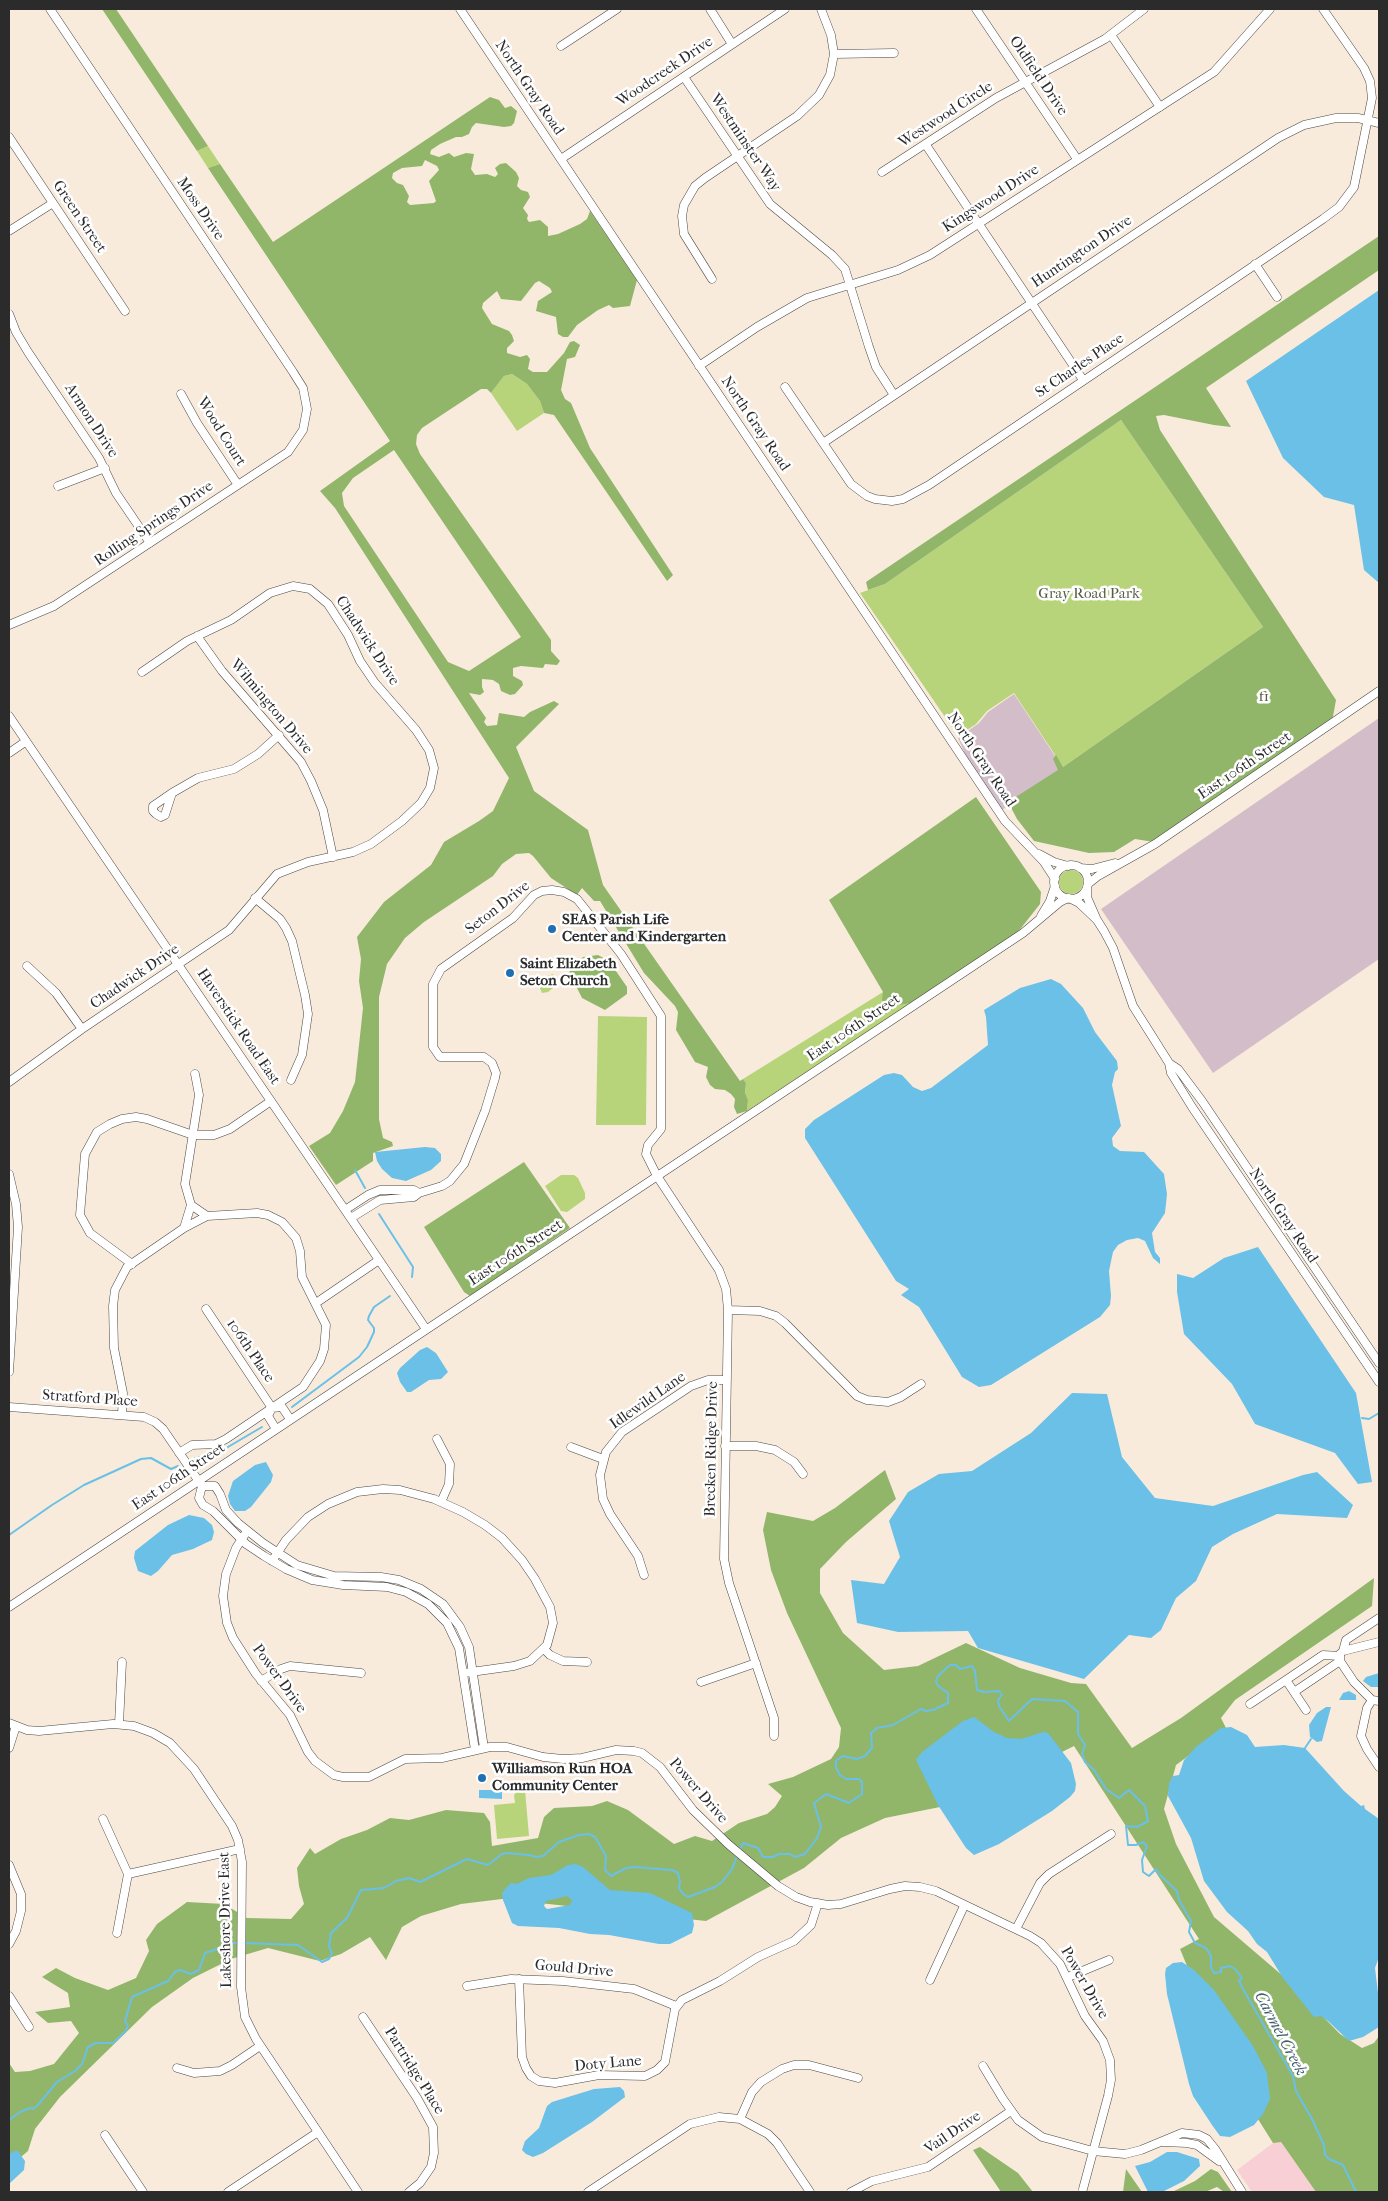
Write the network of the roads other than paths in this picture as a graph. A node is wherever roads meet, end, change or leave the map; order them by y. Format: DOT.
graph roads {
  1 [pos="50,9"];
  2 [pos="460,9"];
  3 [pos="616,9"];
  4 [pos="710,9"];
  5 [pos="786,9"];
  6 [pos="821,9"];
  7 [pos="976,9"];
  8 [pos="1144,9"];
  9 [pos="1270,9"];
  10 [pos="1324,9"];
  11 [pos="1111,35"];
  12 [pos="732,44"];
  13 [pos="561,46"];
  14 [pos="894,53"];
  15 [pos="834,54"];
  16 [pos="684,77"];
  17 [pos="1026,82"];
  18 [pos="1160,107"];
  19 [pos="1368,120"];
  20 [pos="1379,122"];
  21 [pos="9,137"];
  22 [pos="926,145"];
  23 [pos="737,156"];
  24 [pos="560,159"];
  25 [pos="1078,159"];
  26 [pos="882,172"];
  27 [pos="53,203"];
  28 [pos="978,223"];
  29 [pos="9,232"];
  30 [pos="1255,264"];
  31 [pos="712,279"];
  32 [pos="851,284"];
  33 [pos="1277,297"];
  34 [pos="1031,302"];
  35 [pos="125,312"];
  36 [pos="9,314"];
  37 [pos="699,366"];
  38 [pos="1083,380"];
  39 [pos="785,387"];
  40 [pos="181,394"];
  41 [pos="894,395"];
  42 [pos="303,430"];
  43 [pos="823,443"];
  44 [pos="106,468"];
  45 [pos="238,485"];
  46 [pos="58,486"];
  47 [pos="150,543"];
  48 [pos="9,625"];
  49 [pos="197,636"];
  50 [pos="142,672"];
  51 [pos="1379,691"];
  52 [pos="9,716"];
  53 [pos="279,735"];
  54 [pos="26,742"];
  55 [pos="9,753"];
  56 [pos="172,792"];
  57 [pos="1033,851"];
  58 [pos="333,856"];
  59 [pos="1124,861"];
  60 [pos="1068,866"];
  61 [pos="1080,868"];
  62 [pos="1055,883"];
  63 [pos="1088,886"];
  64 [pos="255,898"];
  65 [pos="1069,899"];
  66 [pos="1038,920"];
  67 [pos="1097,920"];
  68 [pos="178,964"];
  69 [pos="27,966"];
  70 [pos="82,1029"];
  71 [pos="1169,1062"];
  72 [pos="195,1074"];
  73 [pos="291,1080"];
  74 [pos="9,1082"];
  75 [pos="271,1101"];
  76 [pos="193,1135"];
  77 [pos="9,1174"];
  78 [pos="657,1176"];
  79 [pos="419,1193"];
  80 [pos="191,1205"];
  81 [pos="345,1210"];
  82 [pos="207,1216"];
  83 [pos="351,1218"];
  84 [pos="184,1228"];
  85 [pos="379,1260"];
  86 [pos="132,1264"];
  87 [pos="316,1303"];
  88 [pos="206,1309"];
  89 [pos="728,1310"];
  90 [pos="426,1329"];
  91 [pos="1379,1363"];
  92 [pos="9,1372"];
  93 [pos="727,1380"];
  94 [pos="1379,1382"];
  95 [pos="921,1384"];
  96 [pos="9,1408"];
  97 [pos="272,1408"];
  98 [pos="122,1415"];
  99 [pos="290,1420"];
  100 [pos="276,1429"];
  101 [pos="437,1440"];
  102 [pos="725,1446"];
  103 [pos="572,1447"];
  104 [pos="179,1453"];
  105 [pos="603,1459"];
  106 [pos="803,1474"];
  107 [pos="200,1484"];
  108 [pos="441,1502"];
  109 [pos="247,1531"];
  110 [pos="241,1540"];
  111 [pos="277,1553"];
  112 [pos="272,1561"];
  113 [pos="644,1575"];
  114 [pos="9,1607"];
  115 [pos="1379,1618"];
  116 [pos="1379,1642"];
  117 [pos="544,1649"];
  118 [pos="1341,1656"];
  119 [pos="122,1662"];
  120 [pos="587,1662"];
  121 [pos="756,1663"];
  122 [pos="473,1672"];
  123 [pos="361,1673"];
  124 [pos="464,1673"];
  125 [pos="1286,1680"];
  126 [pos="261,1682"];
  127 [pos="701,1682"];
  128 [pos="1294,1692"];
  129 [pos="1375,1700"];
  130 [pos="1250,1704"];
  131 [pos="1306,1710"];
  132 [pos="119,1724"];
  133 [pos="13,1725"];
  134 [pos="774,1736"];
  135 [pos="9,1748"];
  136 [pos="484,1748"];
  137 [pos="475,1750"];
  138 [pos="1379,1767"];
  139 [pos="103,1820"];
  140 [pos="1111,1834"];
  141 [pos="240,1849"];
  142 [pos="9,1865"];
  143 [pos="128,1874"];
  144 [pos="818,1903"];
  145 [pos="964,1906"];
  146 [pos="1016,1929"];
  147 [pos="117,1933"];
  148 [pos="9,1944"];
  149 [pos="1109,1960"];
  150 [pos="1068,1977"];
  151 [pos="519,1979"];
  152 [pos="930,1980"];
  153 [pos="467,1986"];
  154 [pos="9,1996"];
  155 [pos="676,2006"];
  156 [pos="363,2017"];
  157 [pos="29,2027"];
  158 [pos="260,2046"];
  159 [pos="983,2066"];
  160 [pos="177,2068"];
  161 [pos="858,2078"];
  162 [pos="1011,2111"];
  163 [pos="740,2119"];
  164 [pos="318,2132"];
  165 [pos="105,2136"];
  166 [pos="1093,2151"];
  167 [pos="1083,2188"];
  168 [pos="143,2192"];
  169 [pos="228,2192"];
  170 [pos="358,2192"];
  171 [pos="408,2192"];
  172 [pos="588,2192"];
  173 [pos="810,2192"];
  174 [pos="851,2192"];
  175 [pos="1242,2192"];
  1 -- 42 [label="street, Moss Drive"];
  2 -- 24 [label="street, North Gray Road"];
  3 -- 13 [label="street"];
  4 -- 12 [label="street"];
  5 -- 12 [label="street, Woodcreek Drive"];
  6 -- 15 [label="street"];
  7 -- 17 [label="street, Oldfield Drive"];
  8 -- 11 [label="street, Westwood Circle"];
  9 -- 18 [label="street, Kingswood Drive"];
  10 -- 19 [label="street, St Charles Place"];
  11 -- 17 [label="street, Westwood Circle"];
  11 -- 18 [label="street"];
  12 -- 16 [label="street, Woodcreek Drive"];
  14 -- 15 [label="street"];
  15 -- 23 [label="street"];
  16 -- 23 [label="street, Westminster Way"];
  16 -- 24 [label="street, Woodcreek Drive"];
  17 -- 22 [label="street, Westwood Circle"];
  17 -- 25 [label="street, Oldfield Drive"];
  18 -- 25 [label="street, Kingswood Drive"];
  19 -- 20 [label="street, Huntington Drive"];
  19 -- 30 [label="street, St Charles Place"];
  19 -- 34 [label="street, Huntington Drive"];
  21 -- 27 [label="street, Green Street"];
  22 -- 26 [label="street, Westwood Circle"];
  22 -- 28 [label="street"];
  23 -- 31 [label="street"];
  23 -- 32 [label="street, Westminster Way"];
  24 -- 37 [label="street, North Gray Road"];
  25 -- 28 [label="street, Kingswood Drive"];
  27 -- 29 [label="street"];
  27 -- 35 [label="street, Green Street"];
  28 -- 32 [label="street, Kingswood Drive"];
  28 -- 34 [label="street"];
  30 -- 33 [label="street"];
  30 -- 38 [label="street, St Charles Place"];
  32 -- 37 [label="street, Kingswood Drive"];
  32 -- 41 [label="street, Westminster Way"];
  34 -- 38 [label="street"];
  34 -- 41 [label="street, Huntington Drive"];
  36 -- 44 [label="street, Armon Drive"];
  37 -- 57 [label="street, North Gray Road"];
  38 -- 43 [label="street, St Charles Place"];
  39 -- 43 [label="street, St Charles Place"];
  40 -- 45 [label="street, Wood Court"];
  41 -- 43 [label="street, Huntington Drive"];
  42 -- 45 [label="street, Rolling Springs Drive"];
  44 -- 46 [label="street"];
  44 -- 47 [label="street, Armon Drive"];
  45 -- 47 [label="street, Rolling Springs Drive"];
  47 -- 48 [label="street, Rolling Springs Drive"];
  49 -- 50 [label="street, Chadwick Drive"];
  49 -- 53 [label="street, Wilmington Drive"];
  49 -- 58 [label="street, Chadwick Drive"];
  51 -- 59 [label="street, East 106th Street"];
  52 -- 54 [label="street, Haverstick Road East"];
  53 -- 56 [label="street"];
  53 -- 58 [label="street, Wilmington Drive"];
  54 -- 55 [label="street"];
  54 -- 68 [label="street, Haverstick Road East"];
  57 -- 60 [label="street, North Gray Road"];
  57 -- 62 [label="street, North Gray Road"];
  58 -- 64 [label="street, Chadwick Drive"];
  59 -- 61 [label="street, East 106th Street"];
  59 -- 63 [label="street, East 106th Street"];
  60 -- 61 [label="street"];
  60 -- 62 [label="street"];
  61 -- 63 [label="street"];
  62 -- 65 [label="street"];
  62 -- 66 [label="street, East 106th Street"];
  63 -- 65 [label="street"];
  63 -- 67 [label="street, North Gray Road"];
  64 -- 68 [label="street, Chadwick Drive"];
  64 -- 73 [label="street"];
  65 -- 66 [label="street, East 106th Street"];
  65 -- 67 [label="street, North Gray Road"];
  66 -- 78 [label="street, East 106th Street"];
  67 -- 71 [label="street, North Gray Road"];
  68 -- 70 [label="street, Chadwick Drive"];
  68 -- 75 [label="street, Haverstick Road East"];
  69 -- 70 [label="street"];
  70 -- 74 [label="street, Chadwick Drive"];
  71 -- 91 [label="street, North Gray Road"];
  71 -- 94 [label="street, North Gray Road"];
  72 -- 76 [label="street"];
  75 -- 76 [label="street"];
  75 -- 81 [label="street, Haverstick Road East"];
  76 -- 80 [label="street"];
  76 -- 86 [label="street"];
  77 -- 92 [label="street"];
  78 -- 79 [label="street, Seton Drive"];
  78 -- 89 [label="street, Brecken Ridge Drive"];
  78 -- 90 [label="street, East 106th Street"];
  79 -- 81 [label="street, Seton Drive"];
  79 -- 83 [label="street, Seton Drive"];
  80 -- 82 [label="street"];
  80 -- 84 [label="street"];
  81 -- 83 [label="street, Haverstick Road East"];
  82 -- 84 [label="street"];
  82 -- 87 [label="street"];
  83 -- 85 [label="street, Haverstick Road East"];
  84 -- 86 [label="street"];
  85 -- 87 [label="street"];
  85 -- 90 [label="street, Haverstick Road East"];
  86 -- 98 [label="street"];
  87 -- 97 [label="street"];
  88 -- 97 [label="street, 106th Place"];
  89 -- 93 [label="street, Brecken Ridge Drive"];
  89 -- 95 [label="street"];
  90 -- 99 [label="street, East 106th Street"];
  93 -- 102 [label="street, Brecken Ridge Drive"];
  93 -- 105 [label="street, Idlewild Lane"];
  96 -- 98 [label="street, Stratford Place"];
  97 -- 99 [label="street, 106th Place"];
  97 -- 100 [label="street, 106th Place"];
  97 -- 104 [label="street"];
  98 -- 104 [label="street, Stratford Place"];
  99 -- 100 [label="street, East 106th Street"];
  100 -- 107 [label="street, East 106th Street"];
  101 -- 108 [label="street"];
  102 -- 106 [label="street"];
  102 -- 121 [label="street, Brecken Ridge Drive"];
  103 -- 105 [label="street"];
  104 -- 107 [label="street, Stratford Place"];
  105 -- 113 [label="street, Idlewild Lane"];
  107 -- 109 [label="street"];
  107 -- 110 [label="street"];
  107 -- 114 [label="street, East 106th Street"];
  108 -- 111 [label="street"];
  108 -- 117 [label="street"];
  109 -- 110 [label="street, Power Drive"];
  109 -- 111 [label="street"];
  110 -- 112 [label="street"];
  110 -- 126 [label="street, Power Drive"];
  111 -- 112 [label="street"];
  111 -- 122 [label="street"];
  112 -- 124 [label="street"];
  115 -- 118 [label="street"];
  116 -- 118 [label="street"];
  117 -- 120 [label="street"];
  117 -- 122 [label="street"];
  118 -- 125 [label="street"];
  118 -- 128 [label="street"];
  118 -- 129 [label="street"];
  119 -- 132 [label="street"];
  121 -- 127 [label="street"];
  121 -- 134 [label="street, Brecken Ridge Drive"];
  122 -- 124 [label="street"];
  122 -- 136 [label="street"];
  123 -- 126 [label="street"];
  124 -- 137 [label="street"];
  125 -- 128 [label="street"];
  125 -- 130 [label="street"];
  126 -- 137 [label="street, Power Drive"];
  128 -- 131 [label="street"];
  129 -- 138 [label="street"];
  132 -- 133 [label="street, Lakeshore Drive East"];
  132 -- 141 [label="street, Lakeshore Drive East"];
  133 -- 135 [label="street"];
  136 -- 137 [label="street, Power Drive"];
  136 -- 144 [label="street, Power Drive"];
  139 -- 143 [label="street"];
  140 -- 146 [label="street"];
  141 -- 143 [label="street"];
  141 -- 158 [label="street, Lakeshore Drive East"];
  142 -- 148 [label="street"];
  143 -- 147 [label="street"];
  144 -- 145 [label="street, Power Drive"];
  144 -- 155 [label="street"];
  145 -- 146 [label="street, Power Drive"];
  145 -- 152 [label="street"];
  146 -- 150 [label="street, Power Drive"];
  149 -- 150 [label="street"];
  150 -- 166 [label="street, Power Drive"];
  151 -- 153 [label="street, Gould Drive"];
  151 -- 155 [label="street, Gould Drive"];
  151 -- 155 [label="street, Doty Lane"];
  154 -- 157 [label="street"];
  156 -- 171 [label="street, Partridge Place"];
  158 -- 160 [label="street"];
  158 -- 164 [label="street, Lakeshore Drive East"];
  159 -- 162 [label="street"];
  161 -- 163 [label="street"];
  162 -- 166 [label="street"];
  162 -- 174 [label="street, Vail Drive"];
  163 -- 172 [label="street"];
  163 -- 173 [label="street"];
  164 -- 169 [label="street"];
  164 -- 170 [label="street, Lakeshore Drive East"];
  165 -- 168 [label="street"];
  166 -- 167 [label="street, Power Drive"];
  166 -- 175 [label="street"];
}
